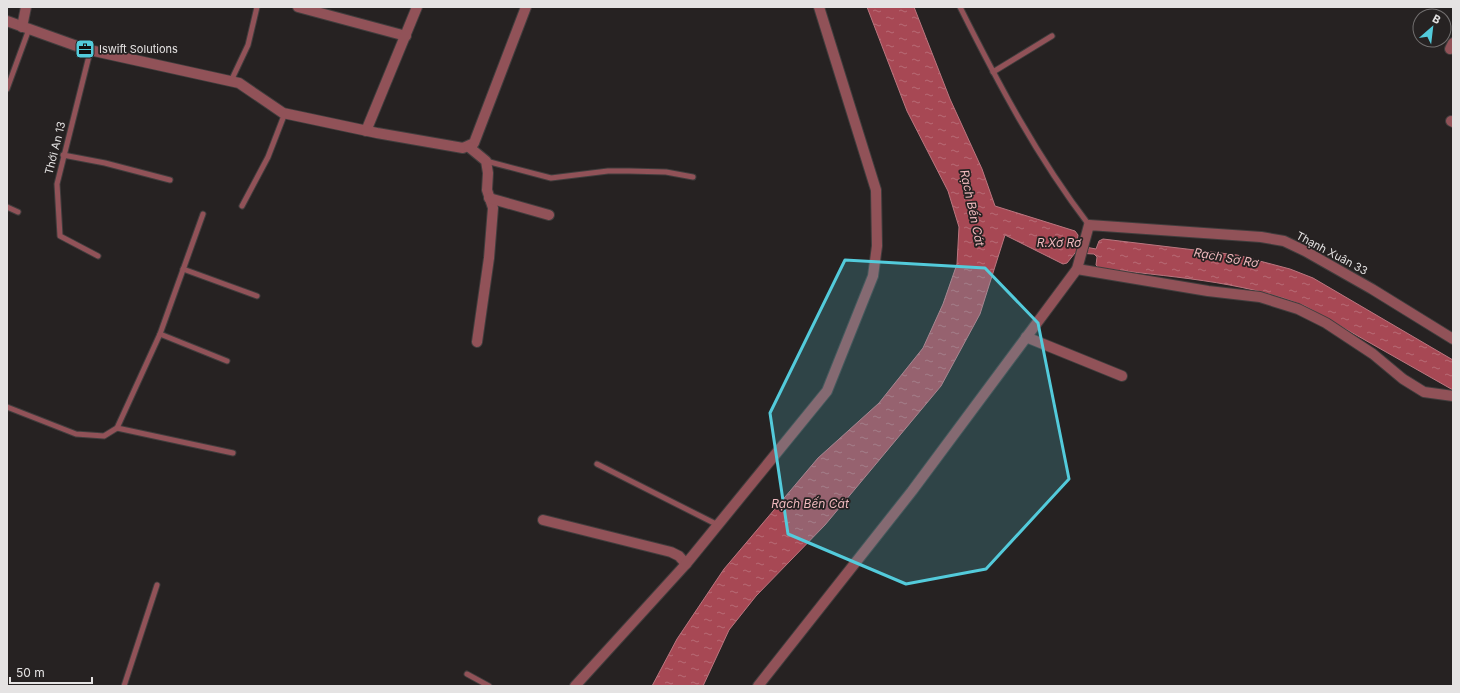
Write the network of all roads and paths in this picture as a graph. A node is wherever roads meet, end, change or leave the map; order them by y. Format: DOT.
graph roads {
  1 [pos="26,7"];
  2 [pos="257,7"];
  3 [pos="298,7"];
  4 [pos="418,7"];
  5 [pos="526,7"];
  6 [pos="819,7"];
  7 [pos="960,7"];
  8 [pos="7,21"];
  9 [pos="26,28"];
  10 [pos="406,36"];
  11 [pos="1052,36"];
  12 [pos="85,49"];
  13 [pos="993,72"];
  14 [pos="231,82"];
  15 [pos="7,89"];
  16 [pos="286,113"];
  17 [pos="366,131"];
  18 [pos="468,147"];
  19 [pos="63,155"];
  20 [pos="486,161"];
  21 [pos="693,177"];
  22 [pos="170,180"];
  23 [pos="490,198"];
  24 [pos="242,206"];
  25 [pos="7,207"];
  26 [pos="18,212"];
  27 [pos="203,214"];
  28 [pos="549,215"];
  29 [pos="1089,227"];
  30 [pos="98,256"];
  31 [pos="1078,266"];
  32 [pos="183,269"];
  33 [pos="257,296"];
  34 [pos="160,334"];
  35 [pos="1026,337"];
  36 [pos="1453,339"];
  37 [pos="477,342"];
  38 [pos="227,360"];
  39 [pos="1122,376"];
  40 [pos="1453,396"];
  41 [pos="7,407"];
  42 [pos="117,428"];
  43 [pos="233,453"];
  44 [pos="597,464"];
  45 [pos="544,520"];
  46 [pos="718,525"];
  47 [pos="686,564"];
  48 [pos="157,585"];
  49 [pos="466,674"];
  50 [pos="124,686"];
  51 [pos="489,686"];
  52 [pos="575,686"];
  53 [pos="758,686"];
  1 -- 9 [label="street"];
  2 -- 14 [label="lane"];
  3 -- 10 [label="street"];
  4 -- 10 [label="street"];
  5 -- 18 [label="street"];
  6 -- 46 [label="street"];
  7 -- 13 [label="lane"];
  8 -- 9 [label="street"];
  9 -- 12 [label="street"];
  9 -- 15 [label="lane"];
  10 -- 17 [label="street"];
  11 -- 13 [label="lane"];
  12 -- 14 [label="street"];
  12 -- 19 [label="lane, Thới An 13"];
  13 -- 29 [label="lane"];
  14 -- 16 [label="street"];
  16 -- 17 [label="street"];
  16 -- 24 [label="lane"];
  17 -- 18 [label="street"];
  18 -- 20 [label="street"];
  19 -- 22 [label="lane"];
  19 -- 30 [label="lane, Thới An 13"];
  20 -- 21 [label="lane"];
  20 -- 23 [label="street"];
  23 -- 28 [label="street"];
  23 -- 37 [label="street"];
  25 -- 26 [label="lane"];
  27 -- 32 [label="lane"];
  29 -- 31 [label="street"];
  29 -- 36 [label="street, Thạnh Xuân 33"];
  31 -- 35 [label="street"];
  31 -- 40 [label="street"];
  32 -- 33 [label="lane"];
  32 -- 34 [label="lane"];
  34 -- 38 [label="lane"];
  34 -- 42 [label="lane"];
  35 -- 39 [label="street"];
  35 -- 53 [label="street"];
  41 -- 42 [label="lane"];
  42 -- 43 [label="lane"];
  44 -- 46 [label="lane"];
  45 -- 47 [label="street"];
  46 -- 47 [label="street"];
  47 -- 52 [label="street"];
  48 -- 50 [label="lane"];
  49 -- 51 [label="lane"];
}
